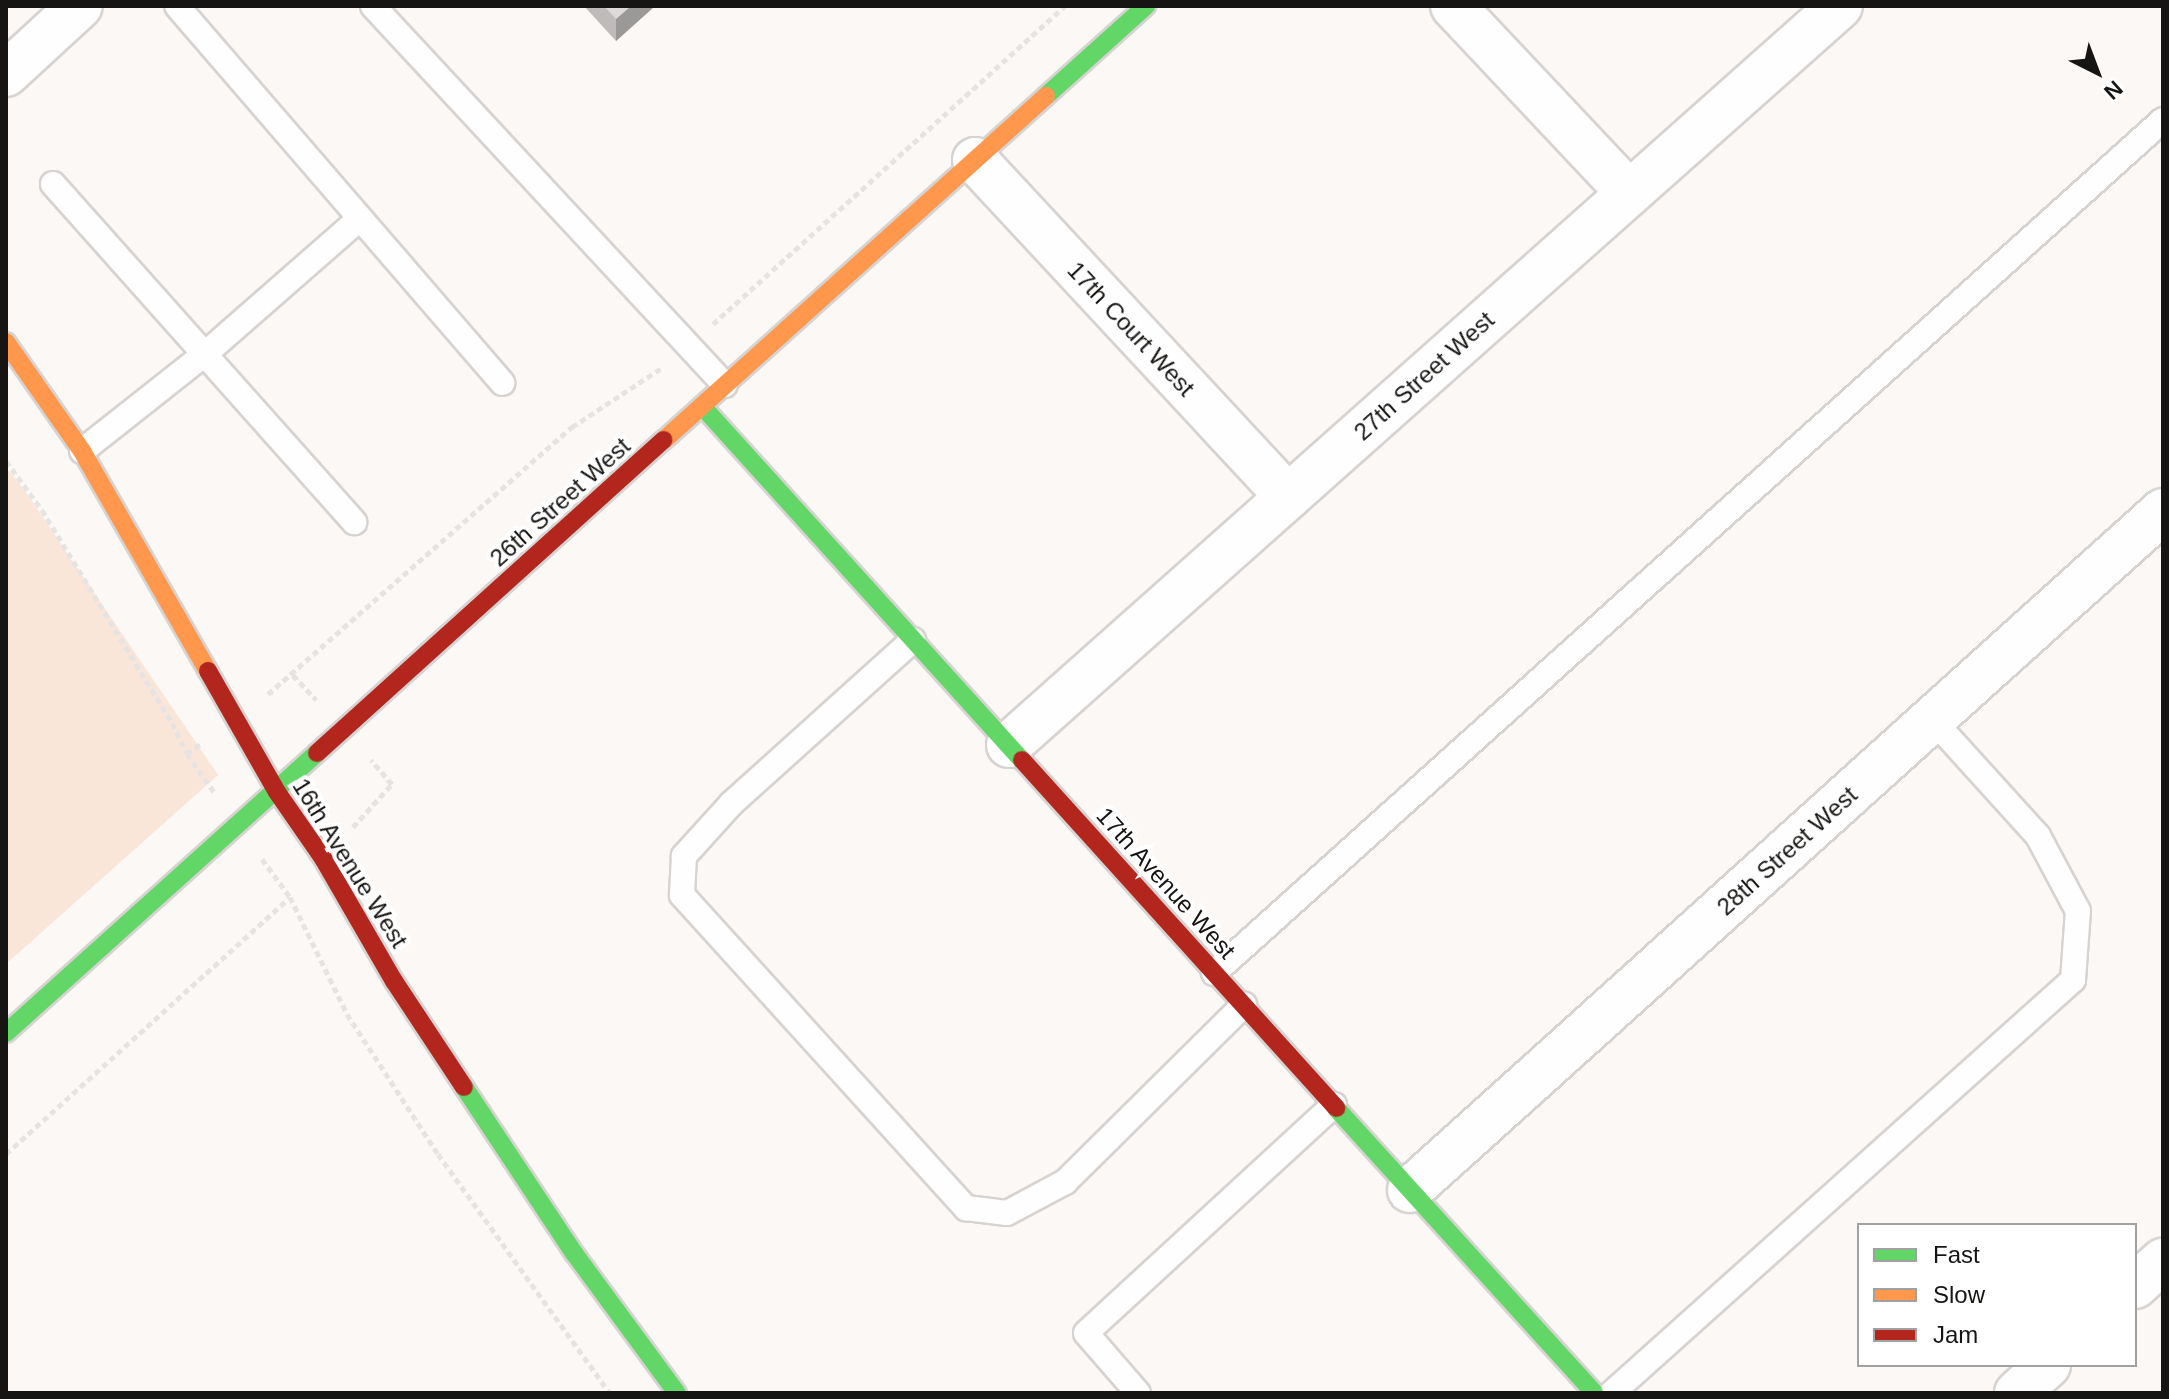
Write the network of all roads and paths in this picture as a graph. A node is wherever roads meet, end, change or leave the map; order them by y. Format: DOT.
graph roads {
  1 [pos="80,6"];
  2 [pos="177,6"];
  3 [pos="373,6"];
  4 [pos="1146,6"];
  5 [pos="1453,6"];
  6 [pos="1840,6"];
  7 [pos="6,74"];
  8 [pos="2163,120"];
  9 [pos="975,160"];
  10 [pos="53,184"];
  11 [pos="1629,193"];
  12 [pos="359,219"];
  13 [pos="6,342"];
  14 [pos="205,354"];
  15 [pos="502,383"];
  16 [pos="725,385"];
  17 [pos="702,406"];
  18 [pos="82,451"];
  19 [pos="6,461"];
  20 [pos="1288,497"];
  21 [pos="2163,511"];
  22 [pos="354,522"];
  23 [pos="913,640"];
  24 [pos="1932,719"];
  25 [pos="1009,745"];
  26 [pos="187,754"];
  27 [pos="277,792"];
  28 [pos="1214,973"];
  29 [pos="1244,1005"];
  30 [pos="6,1033"];
  31 [pos="1334,1105"];
  32 [pos="6,1154"];
  33 [pos="1410,1190"];
  34 [pos="2163,1261"];
  35 [pos="2137,1284"];
  36 [pos="2046,1367"];
  37 [pos="610,1393"];
  38 [pos="677,1393"];
  39 [pos="1138,1393"];
  40 [pos="1594,1393"];
  41 [pos="1612,1393"];
  42 [pos="2017,1393"];
  1 -- 7 [label="street"];
  2 -- 12 [label="lane"];
  3 -- 16 [label="lane"];
  4 -- 9 [label="street, 26th Street West"];
  5 -- 11 [label="street"];
  6 -- 11 [label="street, 27th Street West"];
  8 -- 28 [label="lane"];
  9 -- 16 [label="street, 26th Street West"];
  9 -- 20 [label="street, 17th Court West"];
  10 -- 14 [label="lane"];
  11 -- 20 [label="street, 27th Street West"];
  12 -- 14 [label="lane"];
  12 -- 15 [label="lane"];
  13 -- 18 [label="street, 16th Avenue West"];
  14 -- 18 [label="lane"];
  14 -- 22 [label="lane"];
  16 -- 17 [label="street, 26th Street West"];
  17 -- 23 [label="street, 17th Avenue West"];
  17 -- 27 [label="street, 26th Street West"];
  18 -- 27 [label="street, 16th Avenue West"];
  19 -- 26 [label="path"];
  20 -- 25 [label="street, 27th Street West"];
  21 -- 24 [label="street, 28th Street West"];
  23 -- 25 [label="street, 17th Avenue West"];
  23 -- 29 [label="lane"];
  24 -- 33 [label="street, 28th Street West"];
  24 -- 41 [label="lane"];
  25 -- 28 [label="street, 17th Avenue West"];
  27 -- 30 [label="street, 26th Street West"];
  27 -- 38 [label="street, 16th Avenue West"];
  28 -- 29 [label="street, 17th Avenue West"];
  29 -- 31 [label="street, 17th Avenue West"];
  31 -- 33 [label="street, 17th Avenue West"];
  31 -- 39 [label="lane"];
  32 -- 37 [label="path"];
  33 -- 40 [label="street, 17th Avenue West"];
  34 -- 35 [label="street"];
  36 -- 42 [label="street"];
}
